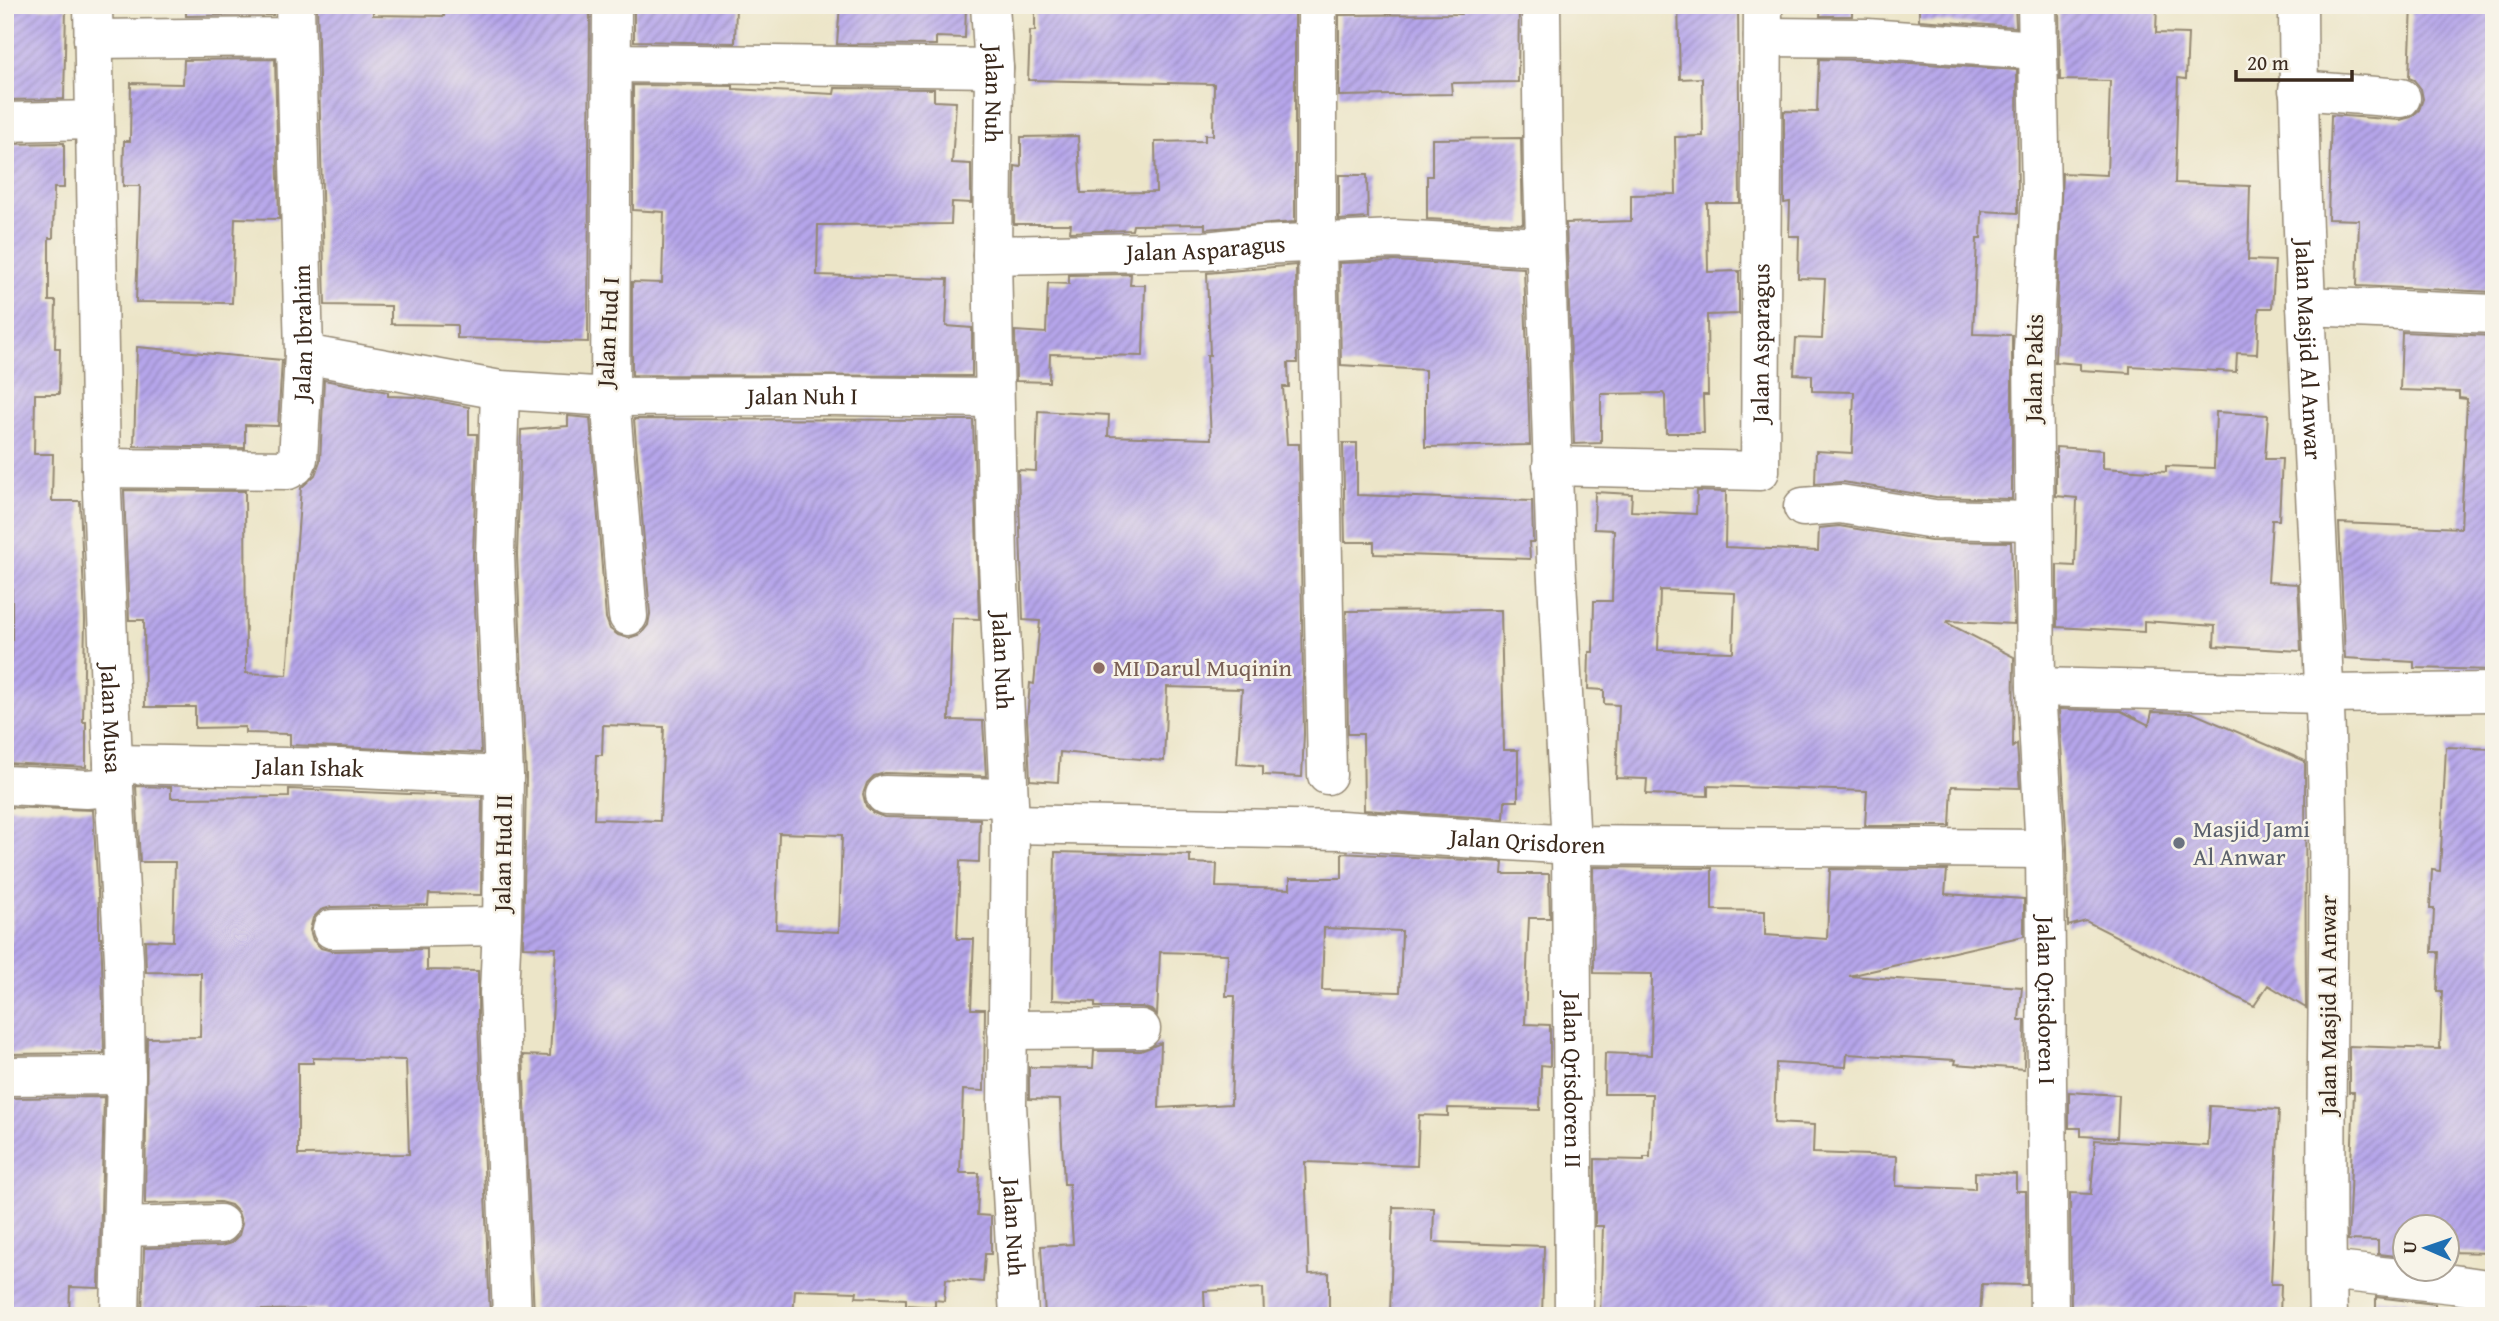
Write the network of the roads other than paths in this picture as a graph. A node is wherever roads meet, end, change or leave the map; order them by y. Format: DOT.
graph roads {
  1 [pos="612,5"];
  2 [pos="990,5"];
  3 [pos="1317,5"];
  4 [pos="1541,5"];
  5 [pos="2037,5"];
  6 [pos="2298,5"];
  7 [pos="295,21"];
  8 [pos="1763,21"];
  9 [pos="93,22"];
  10 [pos="2037,50"];
  11 [pos="612,62"];
  12 [pos="994,68"];
  13 [pos="2298,90"];
  14 [pos="2401,97"];
  15 [pos="94,120"];
  16 [pos="5,122"];
  17 [pos="1317,242"];
  18 [pos="1545,247"];
  19 [pos="992,255"];
  20 [pos="2306,306"];
  21 [pos="2494,314"];
  22 [pos="304,354"];
  23 [pos="500,390"];
  24 [pos="610,397"];
  25 [pos="994,398"];
  26 [pos="1552,466"];
  27 [pos="102,468"];
  28 [pos="1802,507"];
  29 [pos="2034,521"];
  30 [pos="628,616"];
  31 [pos="2036,687"];
  32 [pos="2494,692"];
  33 [pos="2324,694"];
  34 [pos="1327,775"];
  35 [pos="114,776"];
  36 [pos="504,776"];
  37 [pos="5,785"];
  38 [pos="886,794"];
  39 [pos="1008,811"];
  40 [pos="1570,845"];
  41 [pos="2045,849"];
  42 [pos="502,926"];
  43 [pos="332,929"];
  44 [pos="1141,1029"];
  45 [pos="1007,1030"];
  46 [pos="126,1075"];
  47 [pos="5,1076"];
  48 [pos="220,1224"];
  49 [pos="124,1227"];
  50 [pos="2327,1270"];
  51 [pos="2494,1290"];
  52 [pos="120,1316"];
  53 [pos="512,1316"];
  54 [pos="1019,1316"];
  55 [pos="1574,1316"];
  56 [pos="2049,1316"];
  57 [pos="2328,1316"];
  1 -- 11 [label="street, Jalan Hud I"];
  2 -- 12 [label="street, Jalan Nuh"];
  3 -- 17 [label="street"];
  4 -- 18 [label="street"];
  5 -- 10 [label="street, Jalan Pakis"];
  6 -- 13 [label="street, Jalan Masjid Al Anwar"];
  7 -- 9 [label="street"];
  7 -- 22 [label="street, Jalan Ibrahim"];
  8 -- 10 [label="street"];
  8 -- 26 [label="street, Jalan Asparagus"];
  9 -- 15 [label="street, Jalan Musa"];
  10 -- 29 [label="street, Jalan Pakis"];
  11 -- 12 [label="street"];
  11 -- 24 [label="street, Jalan Hud I"];
  12 -- 19 [label="street, Jalan Nuh"];
  13 -- 14 [label="street"];
  13 -- 20 [label="street, Jalan Masjid Al Anwar"];
  15 -- 16 [label="street"];
  15 -- 27 [label="street, Jalan Musa"];
  17 -- 18 [label="street, Jalan Asparagus"];
  17 -- 19 [label="street, Jalan Asparagus"];
  17 -- 34 [label="street"];
  18 -- 26 [label="street"];
  19 -- 25 [label="street, Jalan Nuh"];
  20 -- 21 [label="street"];
  20 -- 33 [label="street, Jalan Masjid Al Anwar"];
  22 -- 23 [label="street, Jalan Hud I"];
  22 -- 27 [label="street, Jalan Ibrahim"];
  23 -- 24 [label="street, Jalan Hud I"];
  23 -- 36 [label="street, Jalan Hud II"];
  24 -- 25 [label="street, Jalan Nuh I"];
  24 -- 30 [label="street"];
  25 -- 39 [label="street, Jalan Nuh"];
  26 -- 40 [label="street"];
  27 -- 35 [label="street, Jalan Musa"];
  28 -- 29 [label="street"];
  29 -- 31 [label="street, Jalan Pakis"];
  31 -- 33 [label="street"];
  31 -- 41 [label="street, Jalan Qrisdoren I"];
  32 -- 33 [label="street"];
  33 -- 50 [label="street, Jalan Masjid Al Anwar"];
  35 -- 36 [label="street, Jalan Ishak"];
  35 -- 37 [label="street, Jalan Ishak"];
  35 -- 46 [label="street, Jalan Musa"];
  36 -- 42 [label="street, Jalan Hud II"];
  38 -- 39 [label="street, Jalan Qrisdoren"];
  39 -- 40 [label="street, Jalan Qrisdoren"];
  39 -- 45 [label="street, Jalan Nuh"];
  40 -- 41 [label="street, Jalan Qrisdoren"];
  40 -- 55 [label="street, Jalan Qrisdoren II"];
  41 -- 56 [label="street, Jalan Qrisdoren I"];
  42 -- 43 [label="street"];
  42 -- 53 [label="street, Jalan Hud II"];
  44 -- 45 [label="street"];
  45 -- 54 [label="street, Jalan Nuh"];
  46 -- 47 [label="street"];
  46 -- 49 [label="street, Jalan Musa"];
  48 -- 49 [label="street"];
  49 -- 52 [label="street, Jalan Musa"];
  50 -- 51 [label="street"];
  50 -- 57 [label="street, Jalan Masjid Al Anwar"];
}
